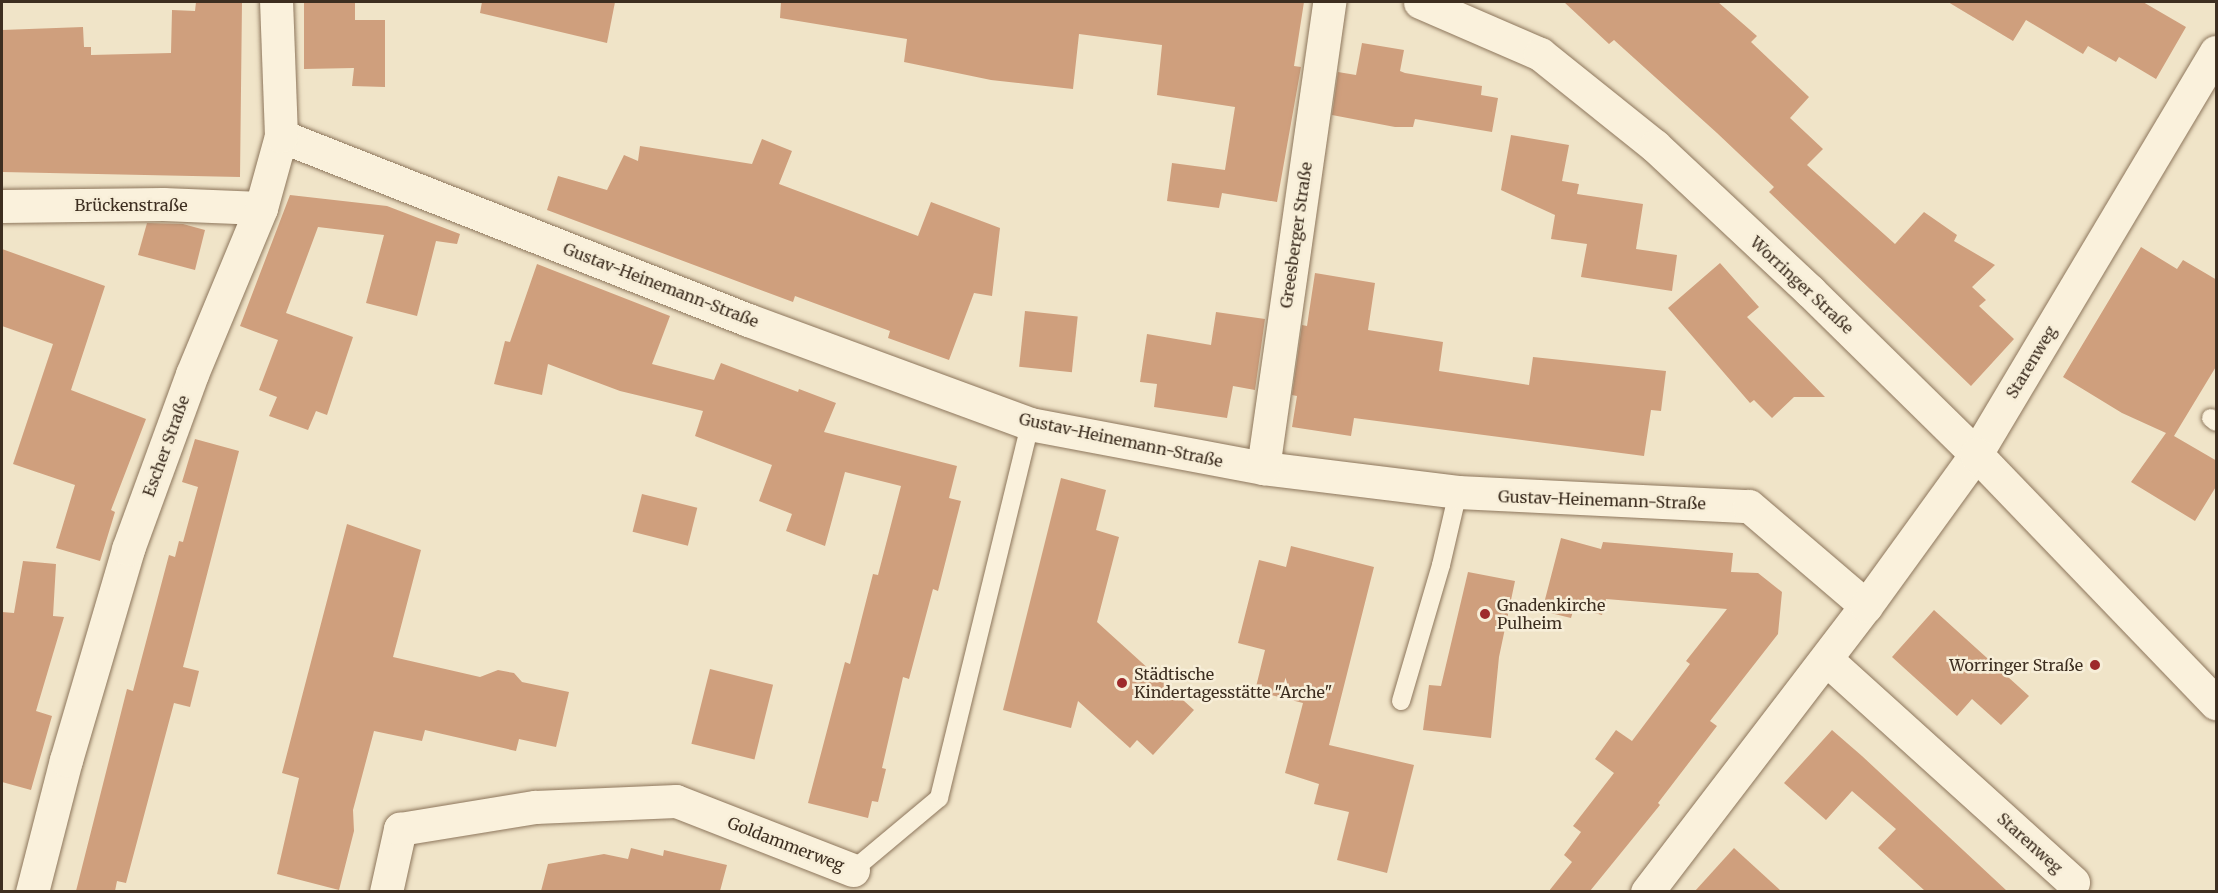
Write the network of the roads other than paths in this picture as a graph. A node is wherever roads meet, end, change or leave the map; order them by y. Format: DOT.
graph roads {
  1 [pos="276,2"];
  2 [pos="1329,2"];
  3 [pos="1420,2"];
  4 [pos="2217,52"];
  5 [pos="281,136"];
  6 [pos="2,206"];
  7 [pos="261,208"];
  8 [pos="1030,423"];
  9 [pos="1976,454"];
  10 [pos="1263,468"];
  11 [pos="1458,492"];
  12 [pos="1866,606"];
  13 [pos="1826,659"];
  14 [pos="1401,701"];
  15 [pos="2217,703"];
  16 [pos="853,870"];
  17 [pos="2073,882"];
  18 [pos="32,891"];
  19 [pos="386,891"];
  20 [pos="1647,891"];
  1 -- 5 [label="street, Escher Straße"];
  2 -- 10 [label="street, Greesberger Straße"];
  3 -- 9 [label="street, Worringer Straße"];
  4 -- 9 [label="street, Starenweg"];
  5 -- 7 [label="street, Escher Straße"];
  5 -- 8 [label="street, Gustav-Heinemann-Straße"];
  6 -- 7 [label="street, Brückenstraße"];
  7 -- 18 [label="street, Escher Straße"];
  8 -- 10 [label="street, Gustav-Heinemann-Straße"];
  8 -- 16 [label="lane, Goldammerweg"];
  9 -- 12 [label="street, Starenweg"];
  9 -- 15 [label="street, Worringer Straße"];
  10 -- 11 [label="street, Gustav-Heinemann-Straße"];
  11 -- 12 [label="street, Gustav-Heinemann-Straße"];
  11 -- 14 [label="lane"];
  12 -- 13 [label="street, Starenweg"];
  13 -- 17 [label="street, Starenweg"];
  13 -- 20 [label="street, Starenweg"];
  16 -- 19 [label="street, Goldammerweg"];
}
